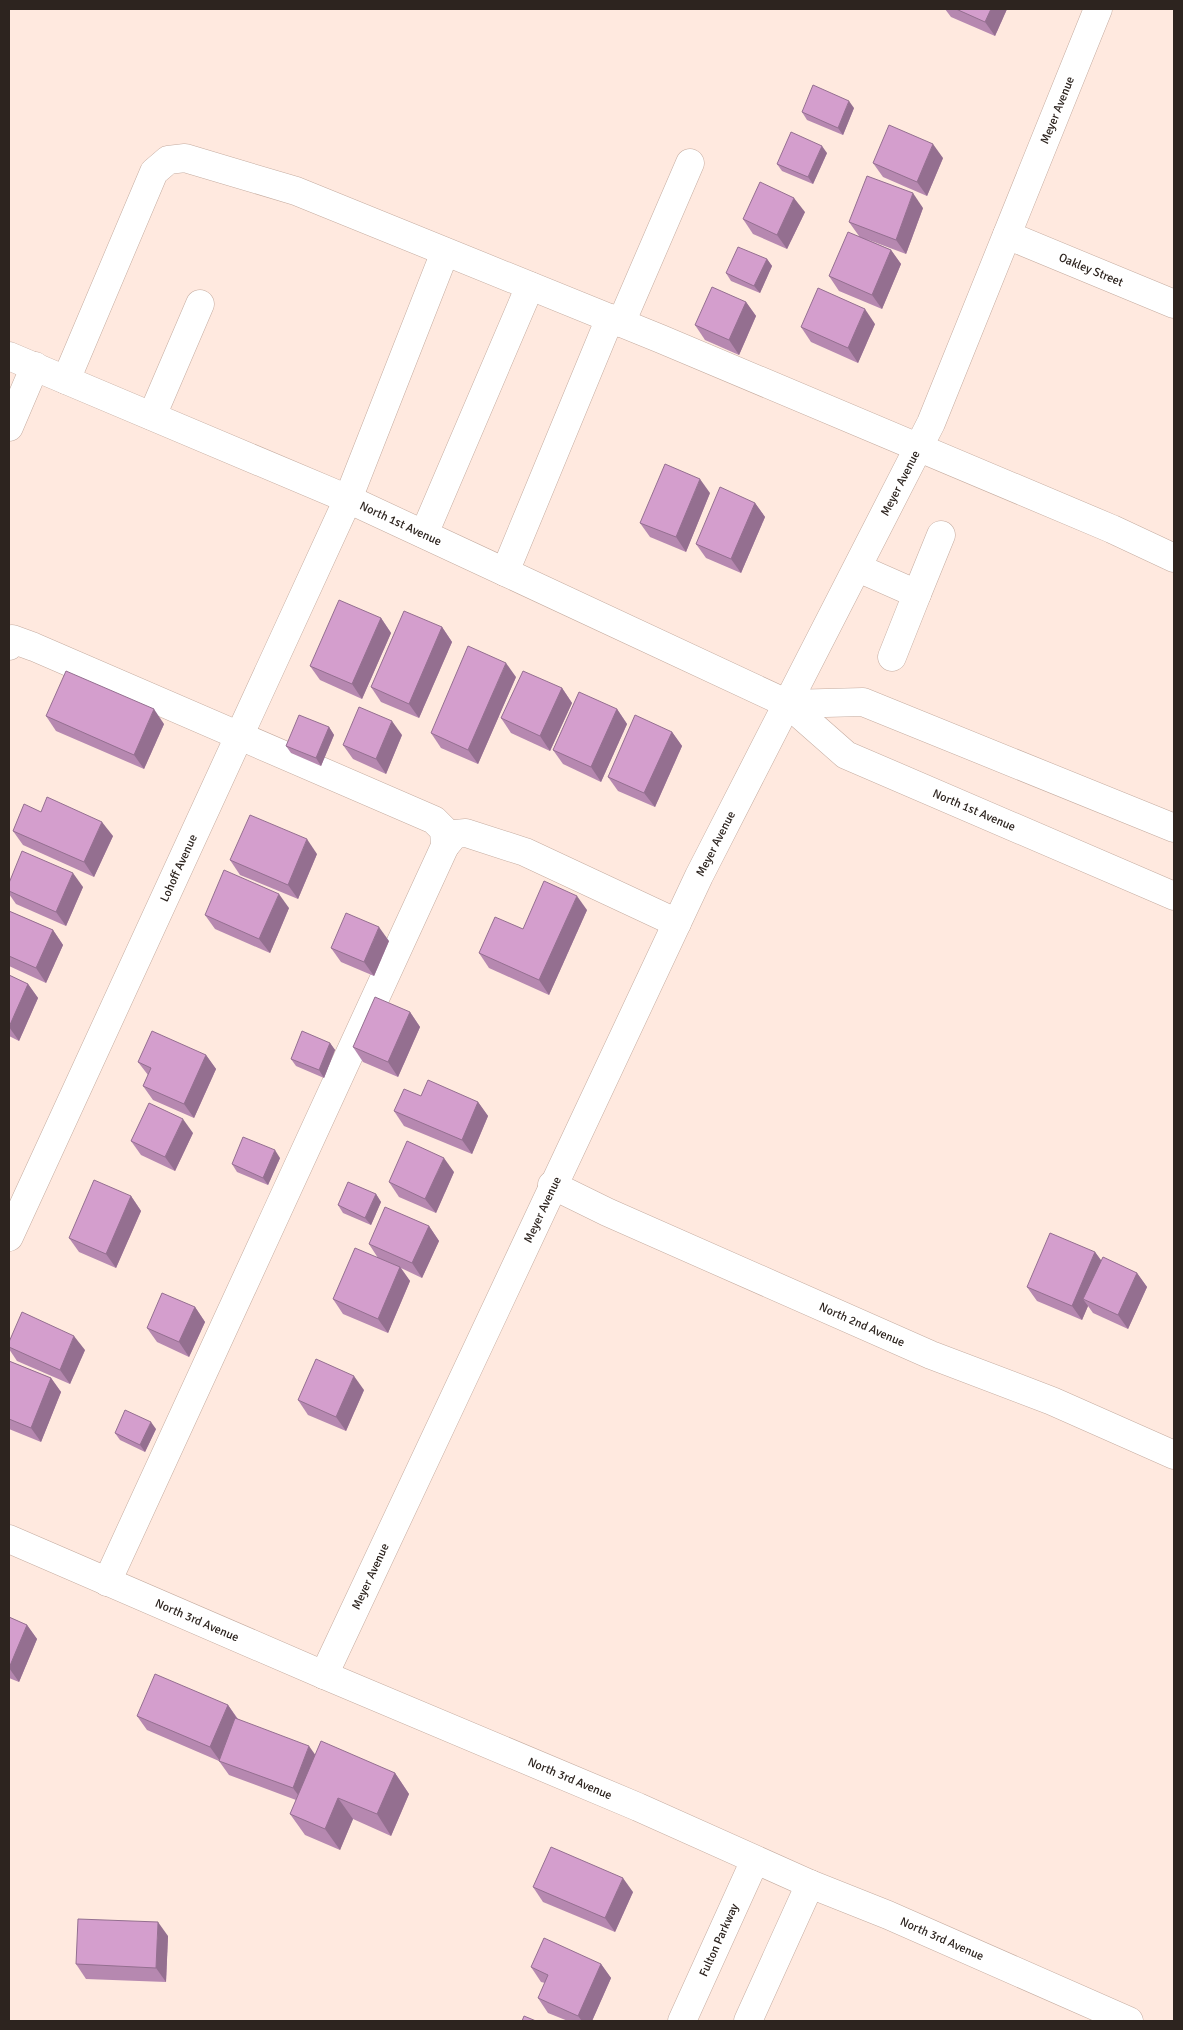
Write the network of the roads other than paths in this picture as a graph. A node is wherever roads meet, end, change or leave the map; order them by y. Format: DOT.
graph roads {
  1 [pos="1098,9"];
  2 [pos="690,163"];
  3 [pos="1007,235"];
  4 [pos="445,252"];
  5 [pos="530,286"];
  6 [pos="200,304"];
  7 [pos="1174,304"];
  8 [pos="616,320"];
  9 [pos="9,356"];
  10 [pos="34,366"];
  11 [pos="66,380"];
  12 [pos="152,416"];
  13 [pos="9,428"];
  14 [pos="918,447"];
  15 [pos="348,499"];
  16 [pos="424,534"];
  17 [pos="941,535"];
  18 [pos="1174,558"];
  19 [pos="858,568"];
  20 [pos="505,572"];
  21 [pos="917,594"];
  22 [pos="10,641"];
  23 [pos="892,657"];
  24 [pos="788,704"];
  25 [pos="238,736"];
  26 [pos="1174,828"];
  27 [pos="445,846"];
  28 [pos="1174,896"];
  29 [pos="676,923"];
  30 [pos="552,1185"];
  31 [pos="9,1237"];
  32 [pos="1174,1455"];
  33 [pos="9,1539"];
  34 [pos="107,1582"];
  35 [pos="324,1675"];
  36 [pos="755,1860"];
  37 [pos="810,1884"];
  38 [pos="682,2021"];
  39 [pos="748,2021"];
  40 [pos="1129,2021"];
  1 -- 3 [label="street, Meyer Avenue"];
  2 -- 8 [label="street"];
  3 -- 7 [label="street, Oakley Street"];
  3 -- 14 [label="street, Meyer Avenue"];
  4 -- 5 [label="street"];
  4 -- 11 [label="street"];
  4 -- 15 [label="street, Lohoff Avenue"];
  5 -- 8 [label="street"];
  5 -- 16 [label="street"];
  6 -- 12 [label="street"];
  8 -- 14 [label="street"];
  8 -- 20 [label="street"];
  9 -- 10 [label="street, North 1st Avenue"];
  10 -- 11 [label="street, North 1st Avenue"];
  10 -- 13 [label="street"];
  11 -- 12 [label="street, North 1st Avenue"];
  12 -- 15 [label="street, North 1st Avenue"];
  14 -- 18 [label="street"];
  14 -- 19 [label="street, Meyer Avenue"];
  15 -- 16 [label="street, North 1st Avenue"];
  15 -- 25 [label="street, Lohoff Avenue"];
  16 -- 20 [label="street, North 1st Avenue"];
  17 -- 21 [label="street"];
  19 -- 21 [label="street"];
  19 -- 24 [label="street, Meyer Avenue"];
  20 -- 24 [label="street, North 1st Avenue"];
  21 -- 23 [label="street"];
  22 -- 25 [label="street"];
  24 -- 26 [label="street, North 1st Avenue"];
  24 -- 28 [label="street, North 1st Avenue"];
  24 -- 29 [label="street, Meyer Avenue"];
  25 -- 27 [label="street"];
  25 -- 31 [label="street, Lohoff Avenue"];
  27 -- 29 [label="street"];
  27 -- 34 [label="street"];
  29 -- 30 [label="street, Meyer Avenue"];
  30 -- 32 [label="street, North 2nd Avenue"];
  30 -- 35 [label="street, Meyer Avenue"];
  33 -- 34 [label="street, North 3rd Avenue"];
  34 -- 35 [label="street, North 3rd Avenue"];
  35 -- 36 [label="street, North 3rd Avenue"];
  36 -- 37 [label="street, North 3rd Avenue"];
  36 -- 38 [label="street, Fulton Parkway"];
  37 -- 39 [label="street"];
  37 -- 40 [label="street, North 3rd Avenue"];
}
